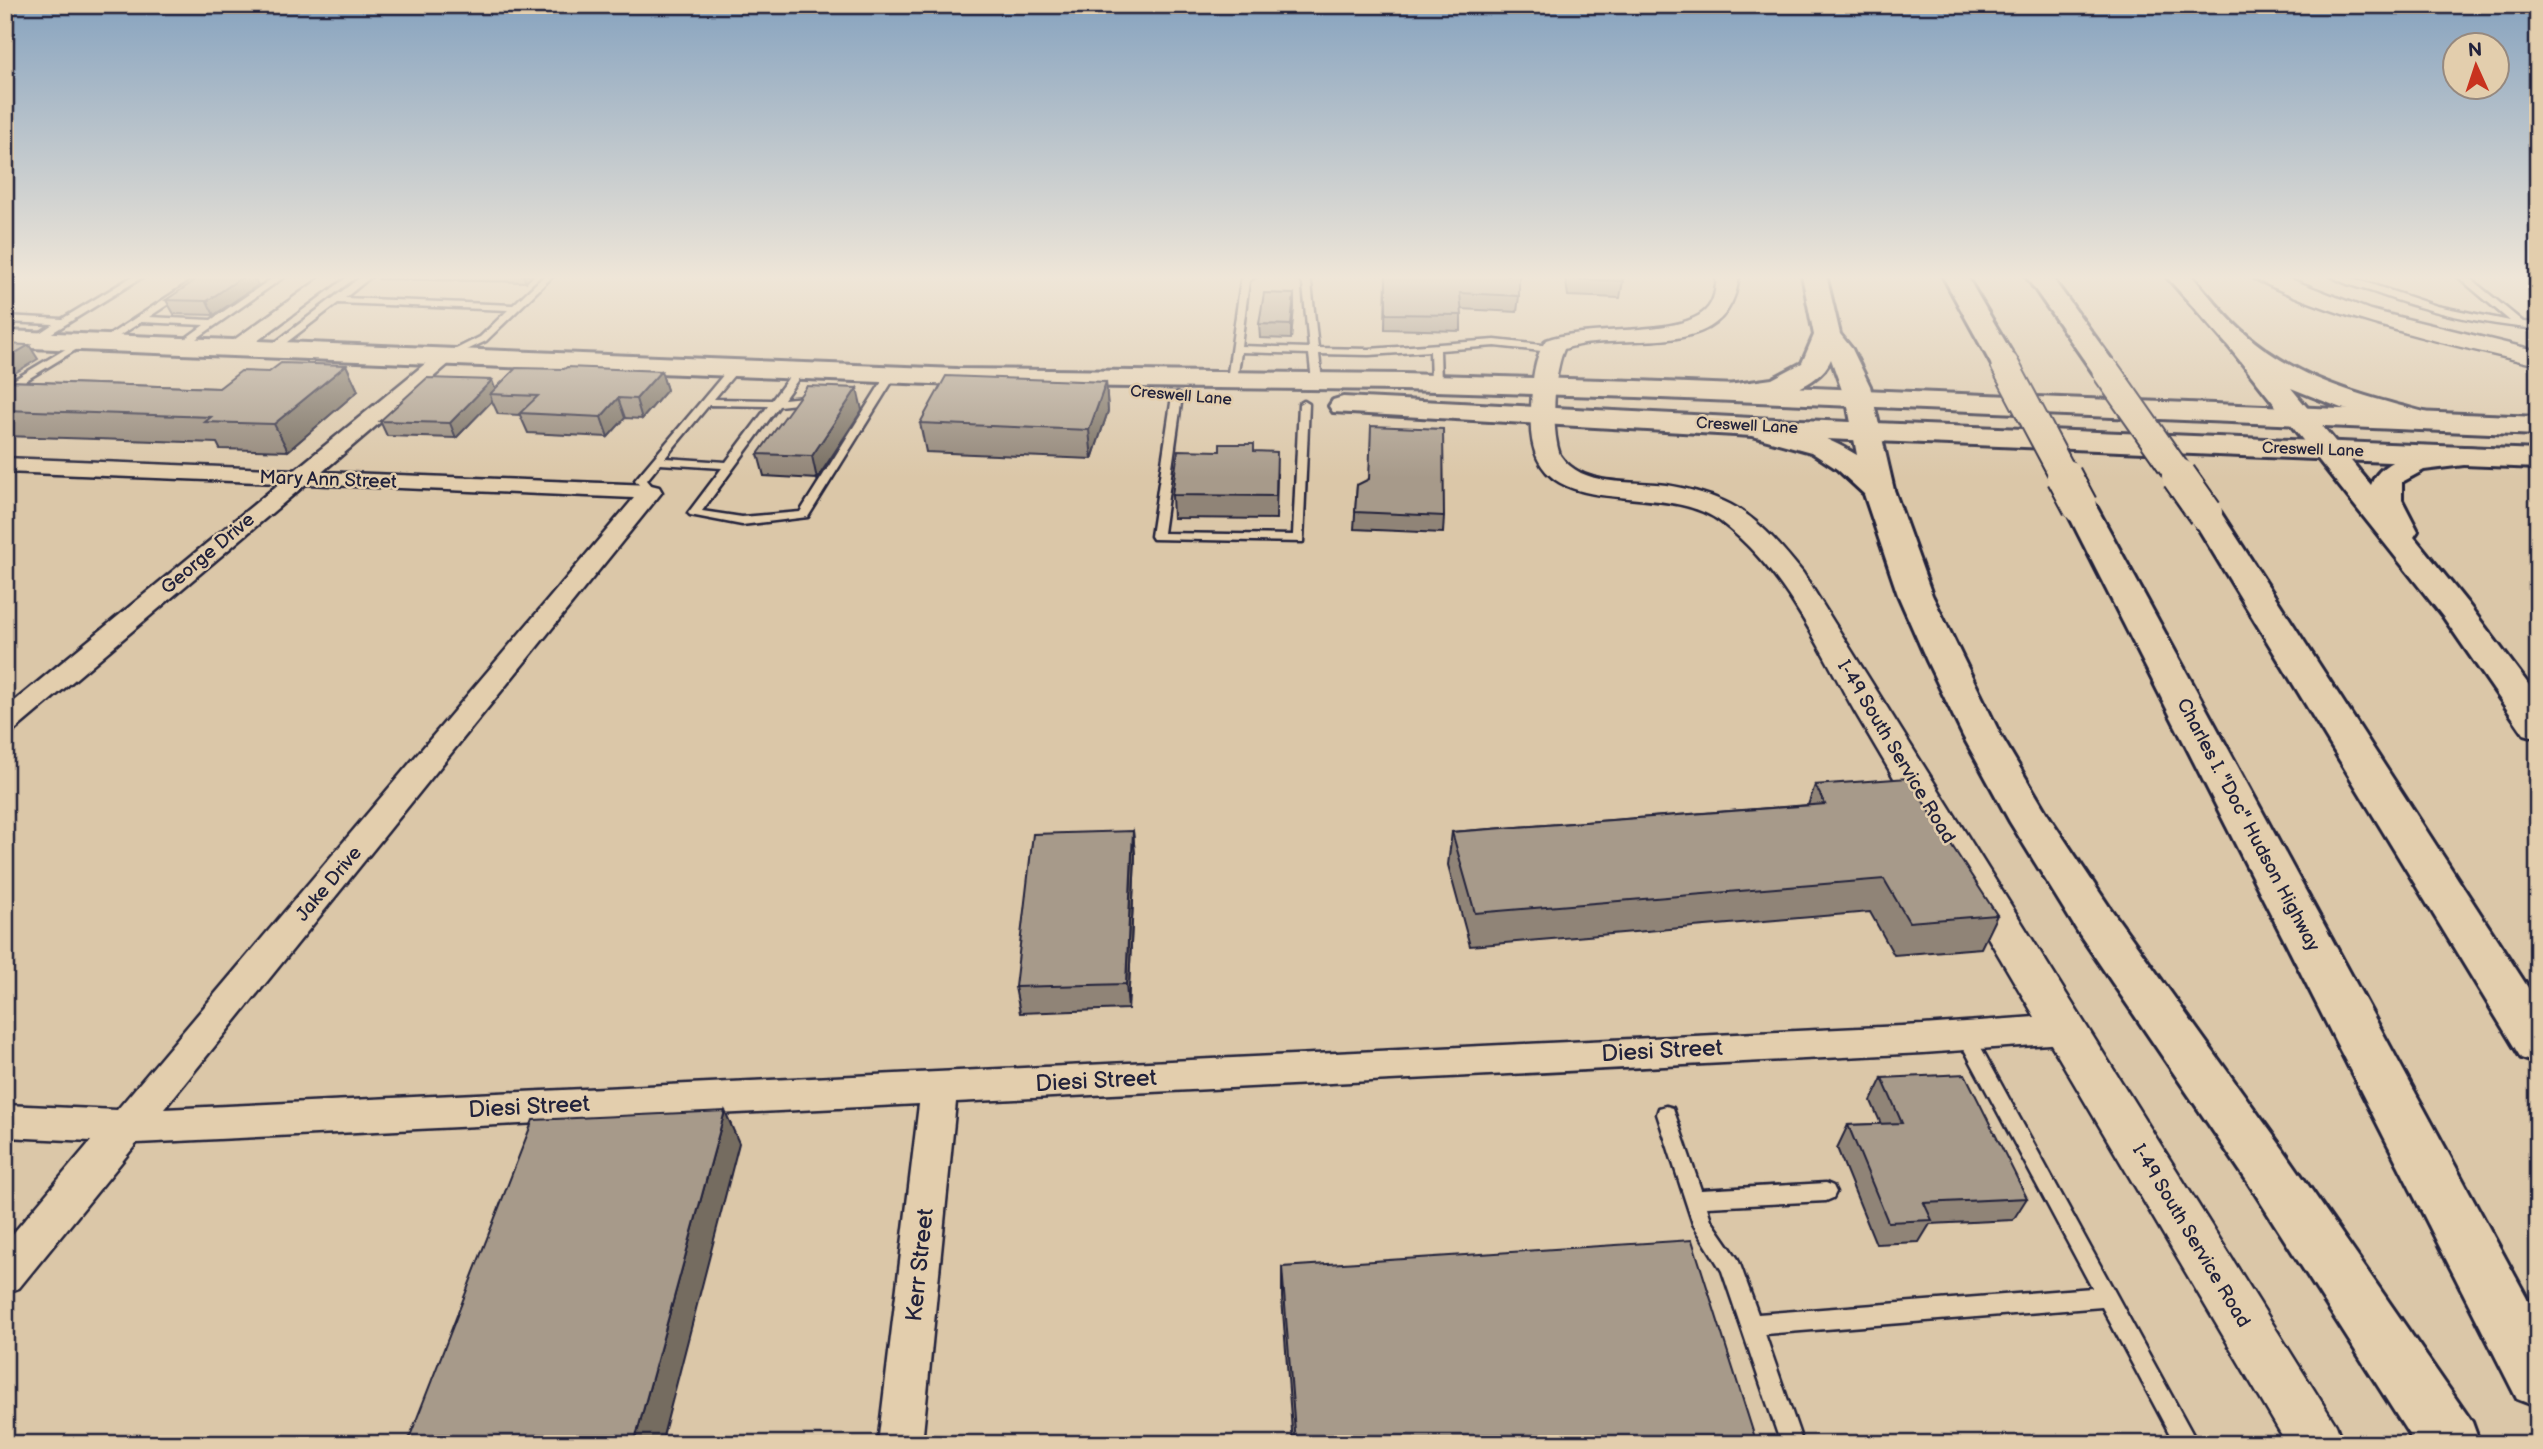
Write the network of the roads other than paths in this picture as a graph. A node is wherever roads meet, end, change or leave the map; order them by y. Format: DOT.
graph roads {
  1 [pos="73,343"];
  2 [pos="147,343"];
  3 [pos="185,343"];
  4 [pos="243,343"];
  5 [pos="281,343"];
  6 [pos="476,343"];
  7 [pos="1236,343"];
  8 [pos="1312,343"];
  9 [pos="1561,343"];
  10 [pos="1824,343"];
  11 [pos="1835,343"];
  12 [pos="1992,343"];
  13 [pos="2086,343"];
  14 [pos="2239,343"];
  15 [pos="2240,343"];
  16 [pos="2475,343"];
  17 [pos="180,346"];
  18 [pos="1435,346"];
  19 [pos="234,349"];
  20 [pos="1235,349"];
  21 [pos="1551,349"];
  22 [pos="271,350"];
  23 [pos="1313,351"];
  24 [pos="444,358"];
  25 [pos="2538,358"];
  26 [pos="734,369"];
  27 [pos="799,371"];
  28 [pos="892,374"];
  29 [pos="957,377"];
  30 [pos="1232,380"];
  31 [pos="1436,383"];
  32 [pos="1545,386"];
  33 [pos="5,390"];
  34 [pos="1310,392"];
  35 [pos="1177,396"];
  36 [pos="1859,398"];
  37 [pos="821,399"];
  38 [pos="861,401"];
  39 [pos="706,402"];
  40 [pos="874,402"];
  41 [pos="775,403"];
  42 [pos="1742,409"];
  43 [pos="2297,416"];
  44 [pos="1543,417"];
  45 [pos="2426,421"];
  46 [pos="2538,426"];
  47 [pos="1866,431"];
  48 [pos="2325,450"];
  49 [pos="2477,456"];
  50 [pos="2538,459"];
  51 [pos="657,461"];
  52 [pos="5,465"];
  53 [pos="729,465"];
  54 [pos="296,479"];
  55 [pos="1878,490"];
  56 [pos="651,492"];
  57 [pos="2423,570"];
  58 [pos="10,715"];
  59 [pos="2538,725"];
  60 [pos="2064,1029"];
  61 [pos="1966,1036"];
  62 [pos="2538,1044"];
  63 [pos="939,1087"];
  64 [pos="1666,1114"];
  65 [pos="5,1121"];
  66 [pos="127,1127"];
  67 [pos="1826,1192"];
  68 [pos="1695,1199"];
  69 [pos="5,1274"];
  70 [pos="2107,1297"];
  71 [pos="1751,1325"];
  72 [pos="2538,1378"];
  73 [pos="900,1444"];
  74 [pos="1791,1444"];
  75 [pos="2187,1444"];
  76 [pos="2317,1444"];
  77 [pos="2450,1444"];
  1 -- 33 [label="lane"];
  2 -- 17 [label="main road, Creswell Lane"];
  3 -- 17 [label="lane"];
  4 -- 19 [label="street"];
  5 -- 22 [label="lane"];
  6 -- 24 [label="lane"];
  7 -- 20 [label="lane"];
  8 -- 23 [label="lane"];
  9 -- 21 [label="street"];
  10 -- 42 [label="main road"];
  11 -- 36 [label="main road"];
  12 -- 72 [label="main road, Charles I. \"Doc\" Hudson Highway, bridge"];
  13 -- 62 [label="main road, bridge"];
  14 -- 43 [label="main road"];
  15 -- 45 [label="main road"];
  16 -- 25 [label="street"];
  17 -- 19 [label="main road, Creswell Lane"];
  18 -- 21 [label="lane"];
  18 -- 23 [label="lane"];
  18 -- 31 [label="lane"];
  19 -- 22 [label="main road, Creswell Lane"];
  20 -- 23 [label="lane"];
  20 -- 30 [label="lane"];
  21 -- 32 [label="street, I-49 South Service Road"];
  22 -- 24 [label="main road, Creswell Lane"];
  23 -- 34 [label="lane"];
  24 -- 26 [label="main road, Creswell Lane"];
  24 -- 54 [label="street, George Drive"];
  26 -- 27 [label="main road, Creswell Lane"];
  26 -- 39 [label="lane"];
  27 -- 28 [label="main road, Creswell Lane"];
  27 -- 41 [label="lane"];
  28 -- 29 [label="main road, Creswell Lane"];
  28 -- 40 [label="lane"];
  29 -- 30 [label="main road, Creswell Lane"];
  29 -- 35 [label="main road, Creswell Lane"];
  30 -- 34 [label="main road, Creswell Lane"];
  31 -- 32 [label="main road, Creswell Lane"];
  31 -- 34 [label="main road, Creswell Lane"];
  32 -- 42 [label="main road, Creswell Lane"];
  32 -- 44 [label="street, I-49 South Service Road"];
  34 -- 35 [label="main road, Creswell Lane"];
  34 -- 35 [label="lane"];
  34 -- 44 [label="main road, Creswell Lane"];
  36 -- 42 [label="main road, Creswell Lane"];
  36 -- 43 [label="main road, Creswell Lane"];
  36 -- 47 [label="main road"];
  37 -- 41 [label="lane"];
  38 -- 40 [label="lane"];
  39 -- 41 [label="lane"];
  39 -- 51 [label="lane"];
  40 -- 53 [label="lane"];
  41 -- 53 [label="lane"];
  42 -- 44 [label="main road, Creswell Lane"];
  42 -- 47 [label="main road, Creswell Lane"];
  42 -- 55 [label="main road"];
  43 -- 45 [label="main road, Creswell Lane"];
  43 -- 48 [label="main road"];
  44 -- 60 [label="street, I-49 South Service Road"];
  45 -- 46 [label="main road, Creswell Lane"];
  47 -- 48 [label="main road, Creswell Lane"];
  47 -- 55 [label="main road"];
  48 -- 49 [label="main road, Creswell Lane"];
  48 -- 57 [label="main road"];
  49 -- 50 [label="main road, Creswell Lane"];
  49 -- 57 [label="main road"];
  51 -- 53 [label="lane"];
  51 -- 56 [label="lane"];
  52 -- 54 [label="street, Mary Ann Street"];
  54 -- 56 [label="street, Mary Ann Street"];
  54 -- 58 [label="street, George Drive"];
  55 -- 77 [label="main road"];
  56 -- 66 [label="street, Jake Drive"];
  57 -- 59 [label="main road"];
  60 -- 61 [label="street, Diesi Street"];
  60 -- 76 [label="street, I-49 South Service Road"];
  61 -- 63 [label="street, Diesi Street"];
  61 -- 70 [label="lane"];
  63 -- 66 [label="street, Diesi Street"];
  63 -- 73 [label="street, Kerr Street"];
  64 -- 68 [label="lane"];
  65 -- 66 [label="street, Diesi Street"];
  66 -- 69 [label="street, Jake Drive"];
  67 -- 68 [label="lane"];
  68 -- 71 [label="lane"];
  70 -- 71 [label="lane"];
  70 -- 75 [label="lane"];
  71 -- 74 [label="lane"];
}
